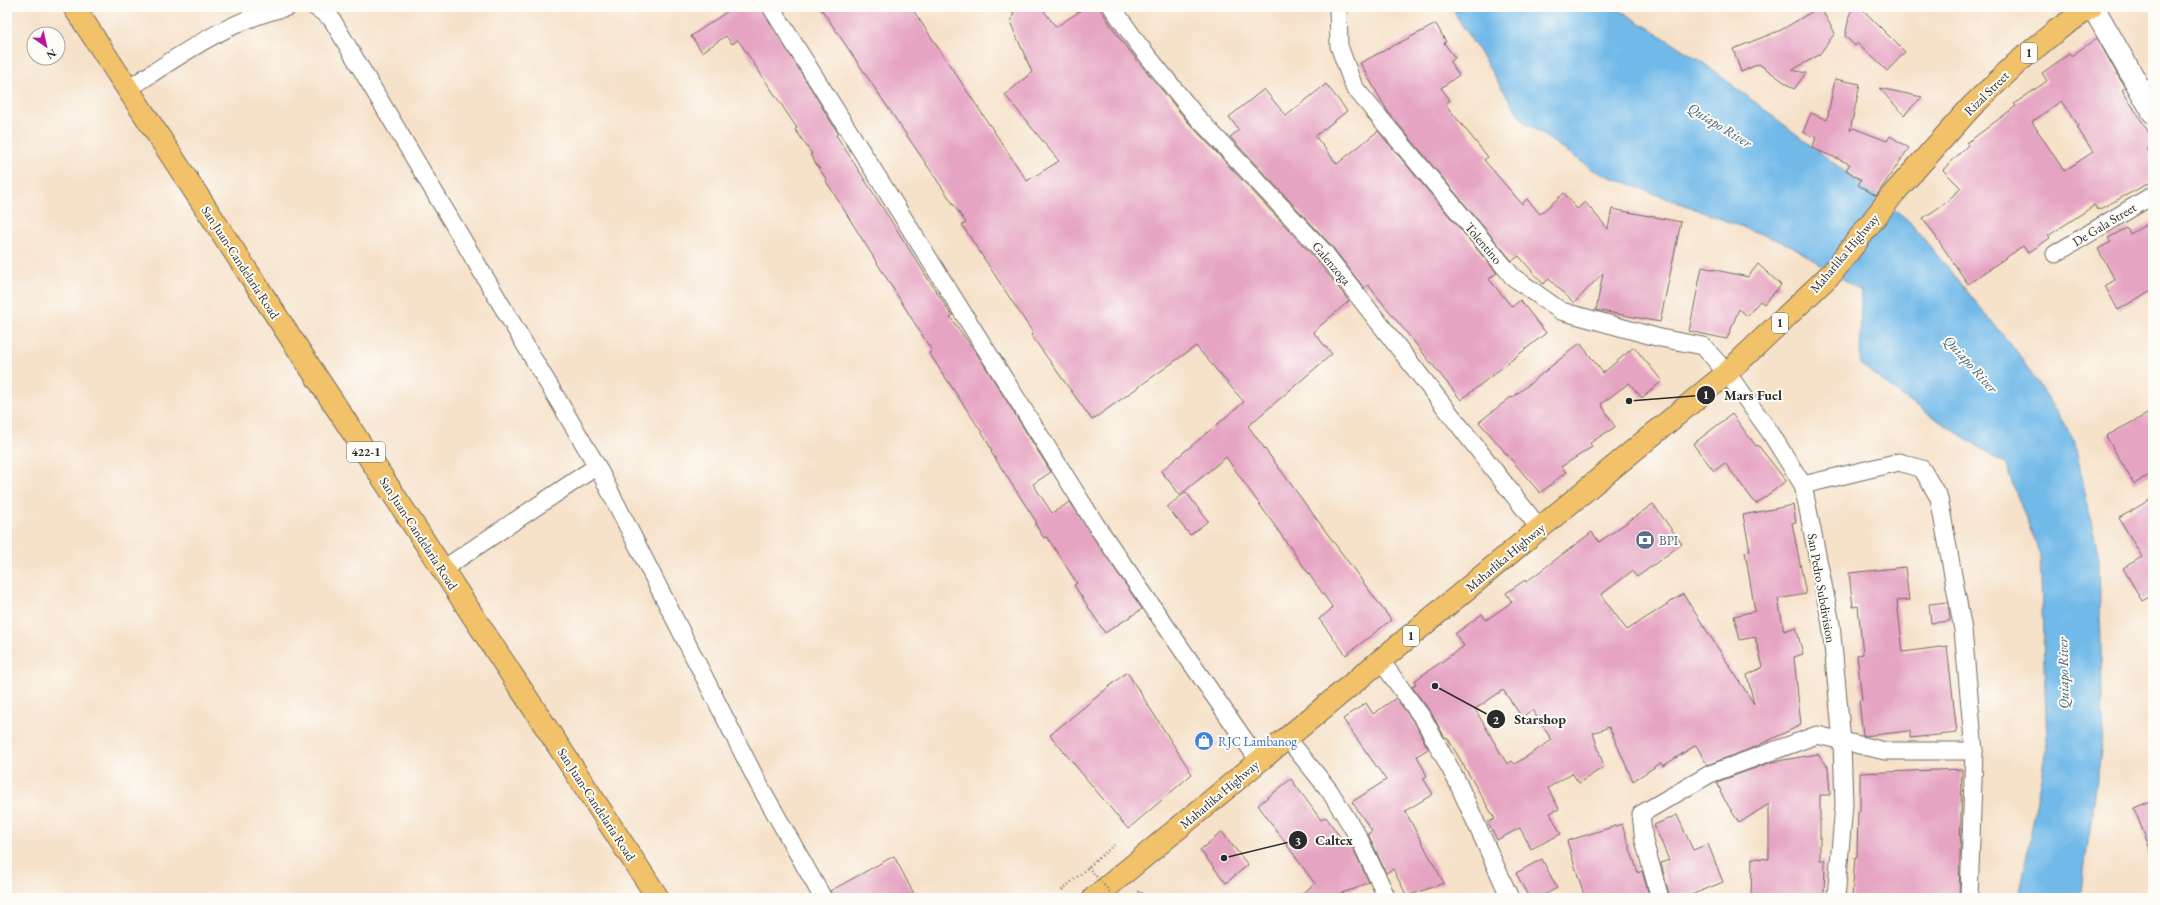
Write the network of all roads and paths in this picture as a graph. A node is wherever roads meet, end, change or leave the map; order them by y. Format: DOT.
graph roads {
  1 [pos="74,7"];
  2 [pos="288,7"];
  3 [pos="315,7"];
  4 [pos="771,7"];
  5 [pos="1112,7"];
  6 [pos="1338,7"];
  7 [pos="2092,7"];
  8 [pos="128,89"];
  9 [pos="2153,112"];
  10 [pos="1894,193"];
  11 [pos="2153,195"];
  12 [pos="2055,254"];
  13 [pos="1728,373"];
  14 [pos="597,466"];
  15 [pos="1803,485"];
  16 [pos="1540,529"];
  17 [pos="443,569"];
  18 [pos="1381,661"];
  19 [pos="1287,738"];
  20 [pos="1842,742"];
  21 [pos="1974,751"];
  22 [pos="1259,761"];
  23 [pos="1114,845"];
  24 [pos="1088,867"];
  25 [pos="1062,890"];
  26 [pos="658,898"];
  27 [pos="823,898"];
  28 [pos="1094,898"];
  29 [pos="1115,898"];
  30 [pos="1133,898"];
  31 [pos="1141,898"];
  32 [pos="1388,898"];
  33 [pos="1510,898"];
  34 [pos="1660,898"];
  35 [pos="1836,898"];
  36 [pos="1969,898"];
  1 -- 8 [label="main road, San Juan-Candelaria Road / 422-1"];
  2 -- 8 [label="street"];
  3 -- 14 [label="street"];
  4 -- 22 [label="street"];
  5 -- 16 [label="street, Galenzoga"];
  6 -- 13 [label="street, Tolentino"];
  7 -- 9 [label="street"];
  7 -- 10 [label="main road, Rizal Street / 1"];
  8 -- 17 [label="main road, San Juan-Candelaria Road / 422-1"];
  10 -- 13 [label="main road, Maharlika Highway / 1"];
  11 -- 12 [label="street, De Gala Street"];
  13 -- 15 [label="street, San Pedro Subdivision"];
  13 -- 16 [label="main road, Maharlika Highway / 1"];
  14 -- 17 [label="street"];
  14 -- 27 [label="street"];
  15 -- 20 [label="street, San Pedro Subdivision"];
  15 -- 21 [label="street"];
  16 -- 18 [label="main road, Maharlika Highway / 1"];
  17 -- 26 [label="main road, San Juan-Candelaria Road / 422-1"];
  18 -- 19 [label="main road, Maharlika Highway / 1"];
  18 -- 33 [label="street"];
  19 -- 22 [label="main road, Maharlika Highway / 1"];
  19 -- 32 [label="street"];
  20 -- 21 [label="street"];
  20 -- 34 [label="street"];
  20 -- 35 [label="street, San Pedro Subdivision"];
  21 -- 36 [label="street"];
  22 -- 28 [label="main road, Maharlika Highway / 1"];
  23 -- 24 [label="path"];
  24 -- 25 [label="path"];
  24 -- 29 [label="path, bridge"];
  30 -- 31 [label="path"];
}
